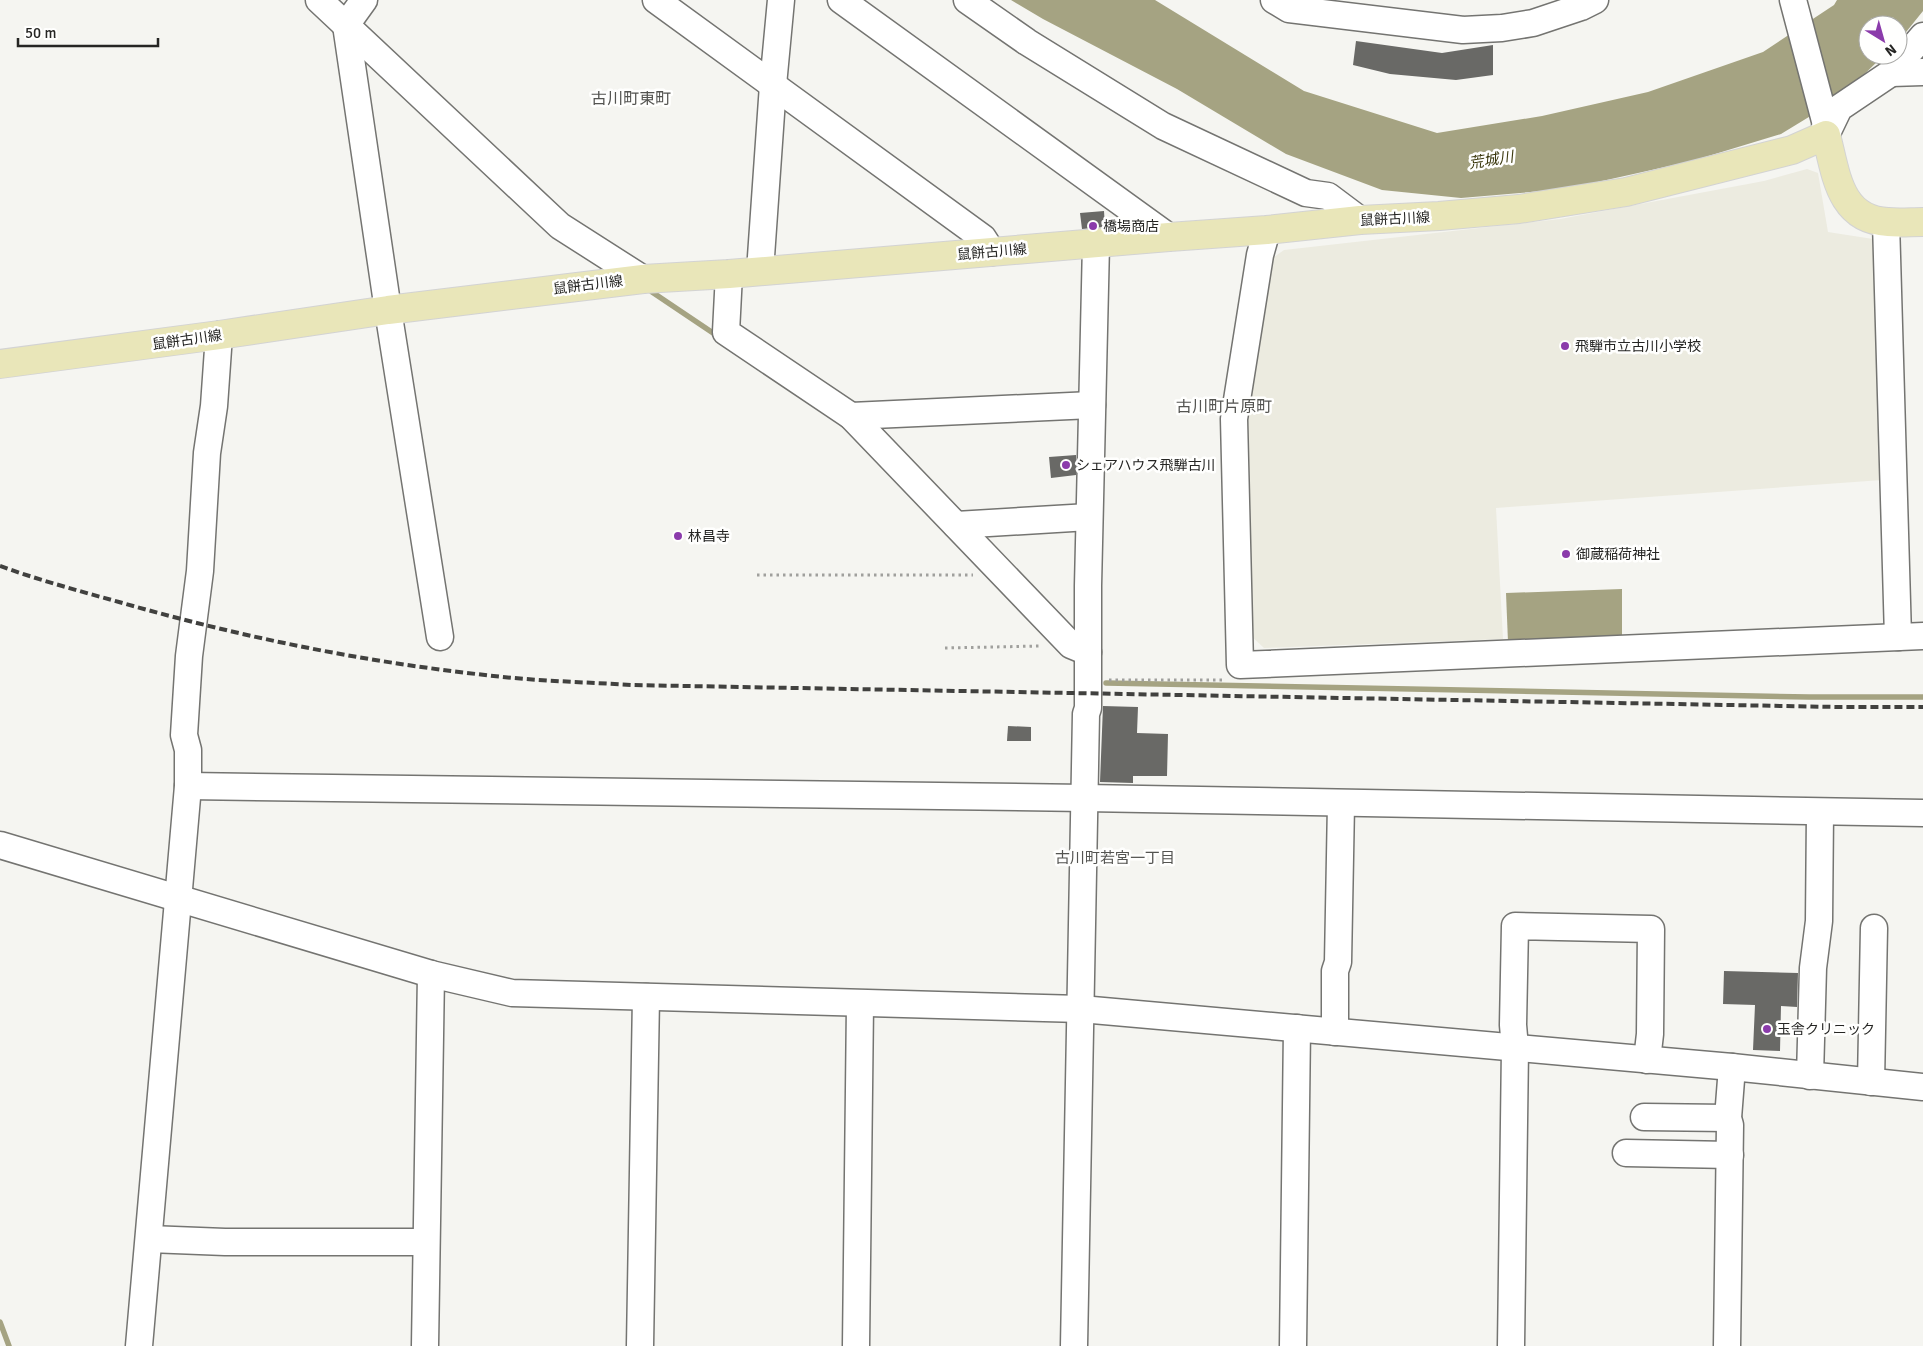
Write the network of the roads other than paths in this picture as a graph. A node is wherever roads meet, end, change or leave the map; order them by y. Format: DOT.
graph roads {
  1 [pos="320,0"];
  2 [pos="364,0"];
  3 [pos="656,0"];
  4 [pos="781,0"];
  5 [pos="841,0"];
  6 [pos="967,0"];
  7 [pos="1274,0"];
  8 [pos="1595,0"];
  9 [pos="1793,1"];
  10 [pos="1388,10"];
  11 [pos="346,25"];
  12 [pos="1923,36"];
  13 [pos="1923,72"];
  14 [pos="1891,73"];
  15 [pos="773,85"];
  16 [pos="1825,126"];
  17 [pos="1360,220"];
  18 [pos="1886,222"];
  19 [pos="1923,222"];
  20 [pos="1267,230"];
  21 [pos="1169,236"];
  22 [pos="1096,244"];
  23 [pos="992,252"];
  24 [pos="760,271"];
  25 [pos="729,274"];
  26 [pos="642,279"];
  27 [pos="388,310"];
  28 [pos="219,335"];
  29 [pos="0,364"];
  30 [pos="1092,404"];
  31 [pos="851,416"];
  32 [pos="1089,517"];
  33 [pos="956,525"];
  34 [pos="440,637"];
  35 [pos="1911,637"];
  36 [pos="1080,649"];
  37 [pos="188,786"];
  38 [pos="1085,798"];
  39 [pos="1341,804"];
  40 [pos="1820,812"];
  41 [pos="1923,813"];
  42 [pos="0,845"];
  43 [pos="179,899"];
  44 [pos="1874,928"];
  45 [pos="431,974"];
  46 [pos="646,997"];
  47 [pos="860,1004"];
  48 [pos="1082,1009"];
  49 [pos="1297,1028"];
  50 [pos="1335,1032"];
  51 [pos="1515,1048"];
  52 [pos="1647,1060"];
  53 [pos="1732,1067"];
  54 [pos="1810,1076"];
  55 [pos="1872,1082"];
  56 [pos="1923,1087"];
  57 [pos="1644,1117"];
  58 [pos="1728,1118"];
  59 [pos="1626,1152"];
  60 [pos="1730,1155"];
  61 [pos="149,1239"];
  62 [pos="426,1242"];
  63 [pos="139,1346"];
  64 [pos="423,1346"];
  65 [pos="640,1346"];
  66 [pos="856,1346"];
  67 [pos="1074,1346"];
  68 [pos="1293,1346"];
  69 [pos="1511,1346"];
  70 [pos="1726,1346"];
  1 -- 11 [label="street"];
  2 -- 11 [label="street"];
  3 -- 15 [label="street"];
  4 -- 15 [label="street"];
  5 -- 21 [label="street"];
  6 -- 17 [label="street"];
  7 -- 10 [label="street"];
  8 -- 10 [label="street"];
  9 -- 16 [label="street"];
  11 -- 26 [label="street"];
  11 -- 27 [label="street"];
  12 -- 14 [label="street"];
  13 -- 14 [label="street"];
  14 -- 16 [label="street"];
  15 -- 23 [label="street"];
  15 -- 24 [label="street"];
  16 -- 17 [label="main road, 鼠餅古川線"];
  16 -- 18 [label="main road"];
  17 -- 20 [label="main road, 鼠餅古川線"];
  18 -- 19 [label="main road"];
  18 -- 35 [label="street"];
  20 -- 21 [label="main road, 鼠餅古川線"];
  20 -- 35 [label="street"];
  21 -- 22 [label="main road, 鼠餅古川線"];
  22 -- 23 [label="main road, 鼠餅古川線"];
  22 -- 30 [label="street"];
  23 -- 24 [label="main road, 鼠餅古川線"];
  24 -- 25 [label="main road, 鼠餅古川線"];
  25 -- 26 [label="main road, 鼠餅古川線"];
  25 -- 31 [label="street"];
  26 -- 27 [label="main road, 鼠餅古川線"];
  27 -- 28 [label="main road, 鼠餅古川線"];
  27 -- 34 [label="street"];
  28 -- 29 [label="main road, 鼠餅古川線"];
  28 -- 37 [label="street"];
  30 -- 31 [label="street"];
  30 -- 32 [label="street"];
  31 -- 33 [label="street"];
  32 -- 33 [label="street"];
  32 -- 36 [label="street"];
  33 -- 36 [label="street"];
  36 -- 38 [label="street"];
  37 -- 38 [label="street"];
  37 -- 43 [label="street"];
  38 -- 39 [label="street"];
  38 -- 48 [label="street"];
  39 -- 40 [label="street"];
  39 -- 50 [label="street"];
  40 -- 41 [label="street"];
  40 -- 54 [label="street"];
  42 -- 43 [label="street"];
  43 -- 45 [label="street"];
  43 -- 61 [label="street"];
  44 -- 55 [label="street"];
  45 -- 46 [label="street"];
  45 -- 62 [label="street"];
  46 -- 47 [label="street"];
  46 -- 65 [label="street"];
  47 -- 48 [label="street"];
  47 -- 66 [label="street"];
  48 -- 49 [label="street"];
  48 -- 67 [label="street"];
  49 -- 50 [label="street"];
  49 -- 68 [label="street"];
  50 -- 51 [label="street"];
  51 -- 52 [label="street"];
  51 -- 52 [label="street"];
  51 -- 69 [label="street"];
  52 -- 53 [label="street"];
  53 -- 54 [label="street"];
  53 -- 58 [label="street"];
  54 -- 55 [label="street"];
  55 -- 56 [label="street"];
  57 -- 58 [label="street"];
  58 -- 60 [label="street"];
  59 -- 60 [label="street"];
  60 -- 70 [label="street"];
  61 -- 62 [label="street"];
  61 -- 63 [label="street"];
  62 -- 64 [label="street"];
}
